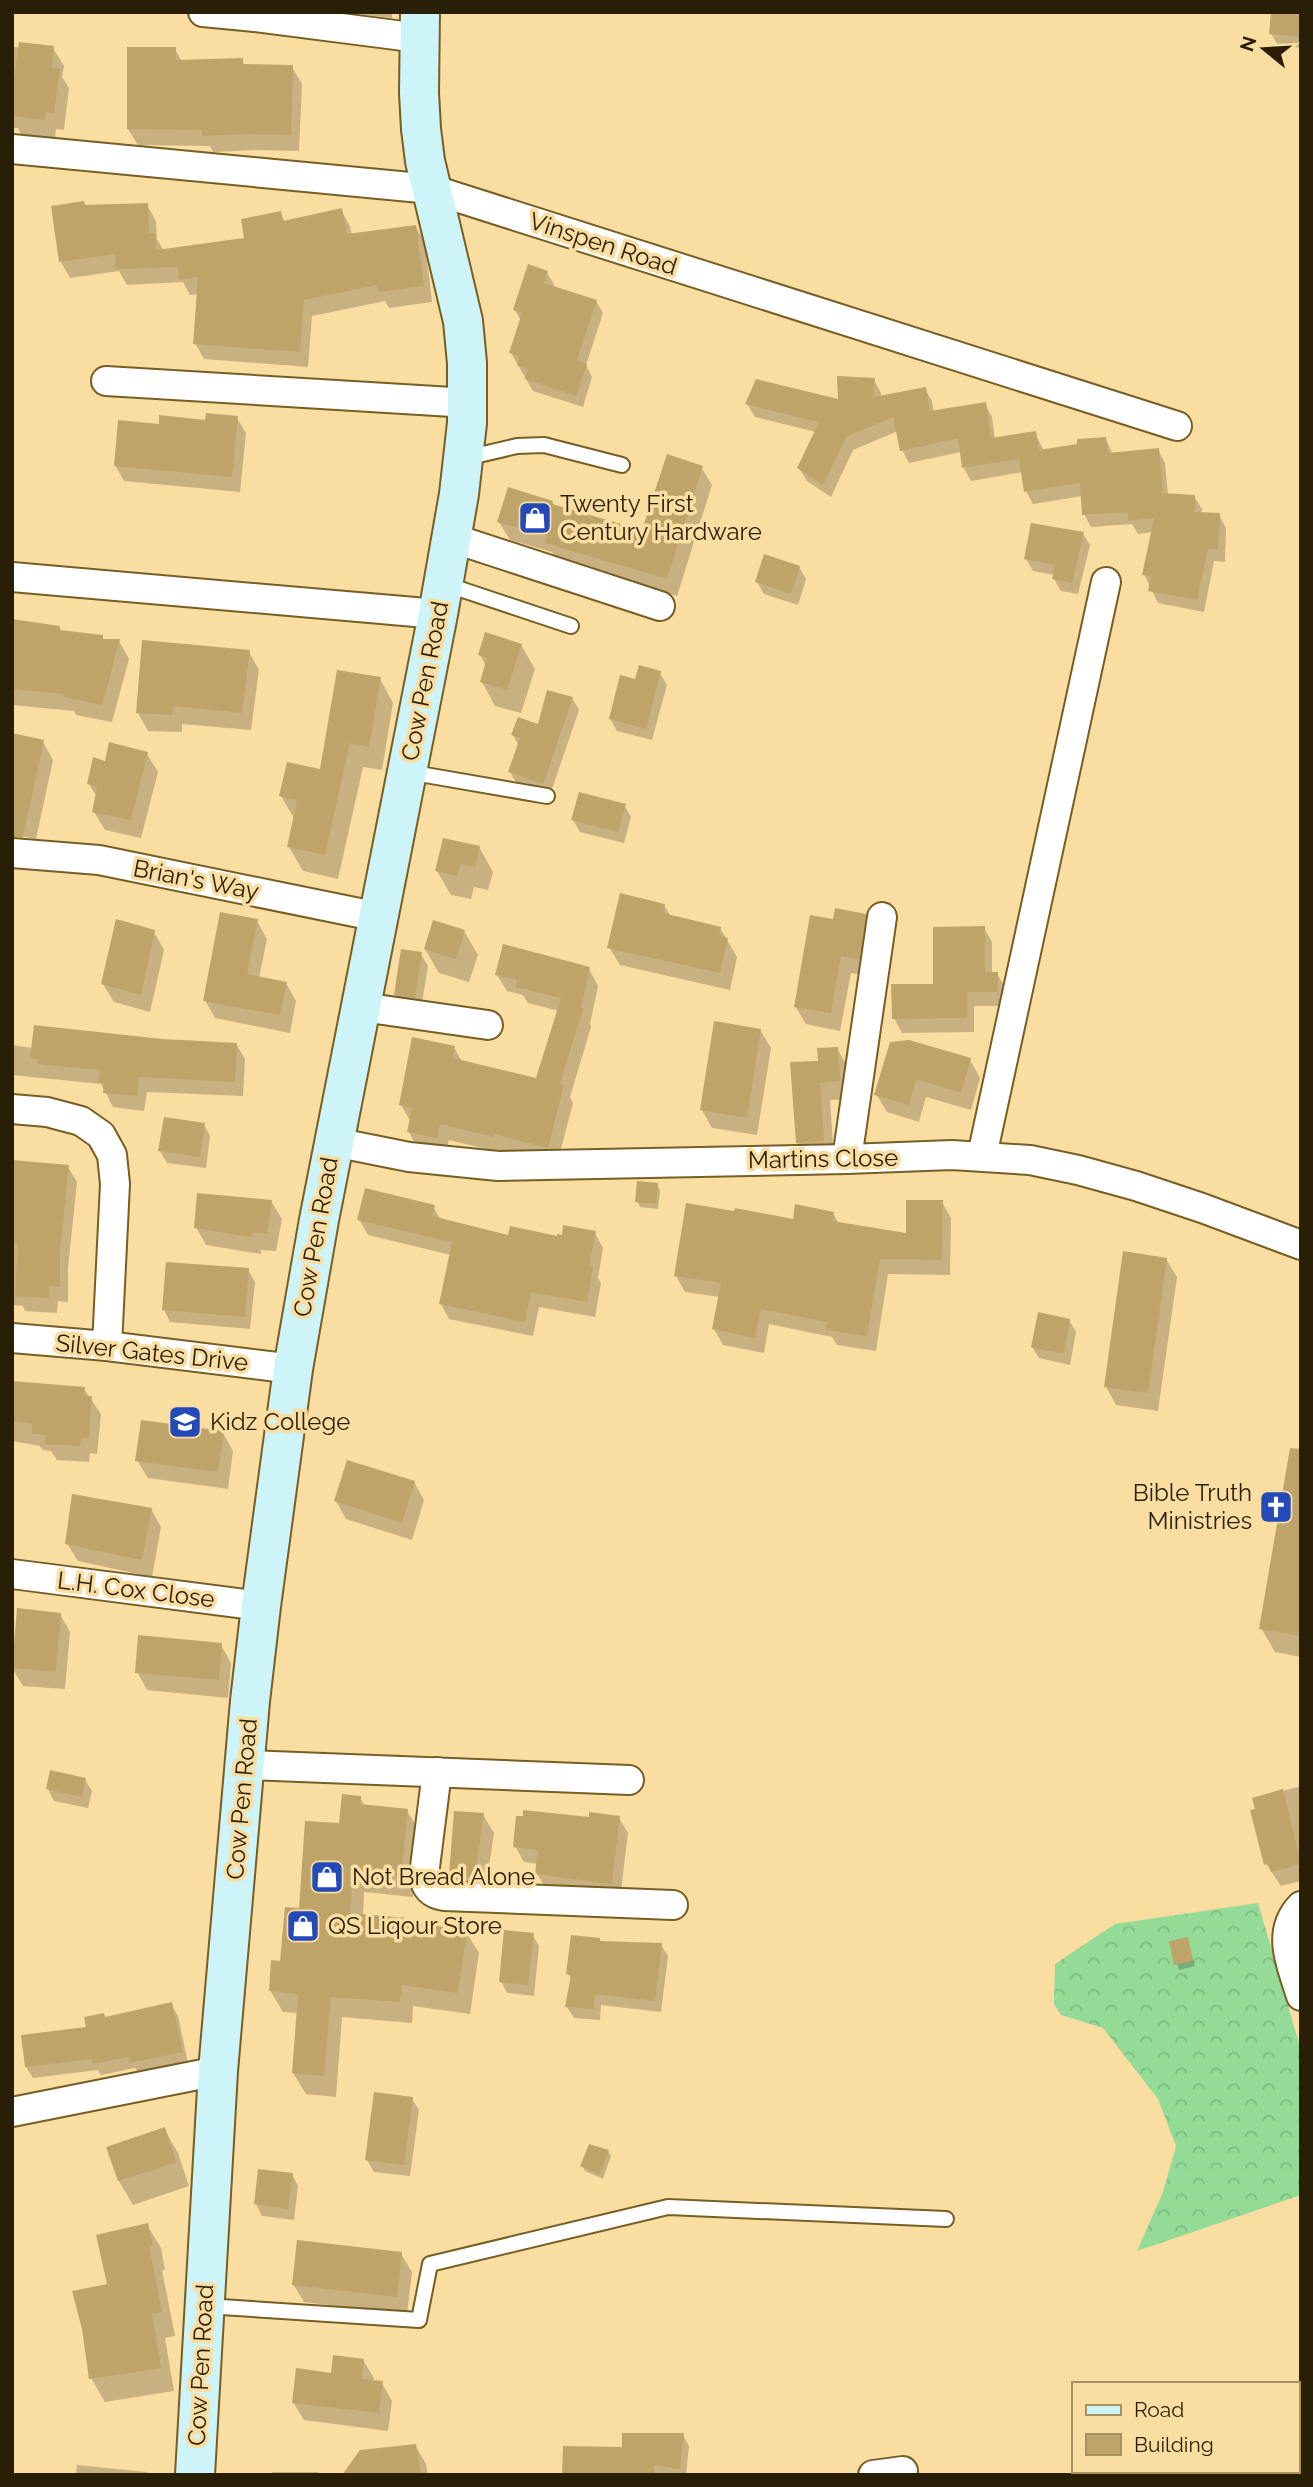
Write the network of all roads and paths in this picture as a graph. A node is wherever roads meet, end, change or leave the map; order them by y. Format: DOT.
graph roads {
  1 [pos="203,12"];
  2 [pos="255,15"];
  3 [pos="420,25"];
  4 [pos="12,149"];
  5 [pos="431,189"];
  6 [pos="106,381"];
  7 [pos="469,402"];
  8 [pos="1177,426"];
  9 [pos="464,458"];
  10 [pos="622,465"];
  11 [pos="452,538"];
  12 [pos="12,577"];
  13 [pos="1106,582"];
  14 [pos="441,599"];
  15 [pos="660,606"];
  16 [pos="570,626"];
  17 [pos="408,772"];
  18 [pos="547,796"];
  19 [pos="12,853"];
  20 [pos="379,917"];
  21 [pos="882,917"];
  22 [pos="362,1007"];
  23 [pos="488,1025"];
  24 [pos="12,1110"];
  25 [pos="334,1142"];
  26 [pos="982,1156"];
  27 [pos="848,1159"];
  28 [pos="1301,1245"];
  29 [pos="12,1338"];
  30 [pos="107,1346"];
  31 [pos="293,1369"];
  32 [pos="12,1574"];
  33 [pos="261,1606"];
  34 [pos="245,1765"];
  35 [pos="437,1772"];
  36 [pos="629,1780"];
  37 [pos="673,1905"];
  38 [pos="1301,1906"];
  39 [pos="1301,1996"];
  40 [pos="218,2071"];
  41 [pos="12,2112"];
  42 [pos="946,2219"];
  43 [pos="204,2306"];
  44 [pos="903,2470"];
  45 [pos="195,2475"];
  46 [pos="873,2475"];
  1 -- 2 [label="street"];
  2 -- 3 [label="street"];
  3 -- 5 [label="main road, Cow Pen Road"];
  4 -- 5 [label="street, Vinspen Road"];
  5 -- 7 [label="main road, Cow Pen Road"];
  5 -- 8 [label="street, Vinspen Road"];
  6 -- 7 [label="street"];
  7 -- 9 [label="main road, Cow Pen Road"];
  9 -- 10 [label="lane"];
  9 -- 11 [label="main road, Cow Pen Road"];
  11 -- 14 [label="main road, Cow Pen Road"];
  11 -- 15 [label="street"];
  12 -- 14 [label="street"];
  13 -- 26 [label="street"];
  14 -- 16 [label="lane"];
  14 -- 17 [label="main road, Cow Pen Road"];
  17 -- 18 [label="lane"];
  17 -- 20 [label="main road, Cow Pen Road"];
  19 -- 20 [label="street, Brian's Way"];
  20 -- 22 [label="main road, Cow Pen Road"];
  21 -- 27 [label="street"];
  22 -- 23 [label="street"];
  22 -- 25 [label="main road, Cow Pen Road"];
  24 -- 30 [label="street"];
  25 -- 27 [label="street, Martins Close"];
  25 -- 31 [label="main road, Cow Pen Road"];
  26 -- 27 [label="street, Martins Close"];
  26 -- 28 [label="street, Martins Close"];
  29 -- 30 [label="street, Silver Gates Drive"];
  30 -- 31 [label="street, Silver Gates Drive"];
  31 -- 33 [label="main road, Cow Pen Road"];
  32 -- 33 [label="street, L.H. Cox Close"];
  33 -- 34 [label="main road, Cow Pen Road"];
  34 -- 35 [label="street"];
  34 -- 40 [label="main road, Cow Pen Road"];
  35 -- 36 [label="street"];
  35 -- 37 [label="street"];
  38 -- 39 [label="street"];
  40 -- 41 [label="street"];
  40 -- 43 [label="main road, Cow Pen Road"];
  42 -- 43 [label="lane"];
  43 -- 45 [label="main road, Cow Pen Road"];
  44 -- 46 [label="street"];
}
